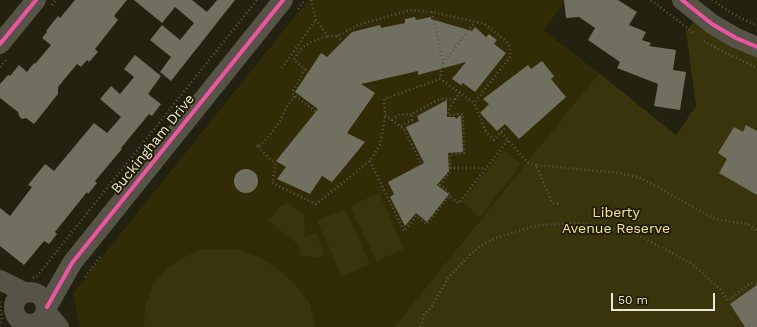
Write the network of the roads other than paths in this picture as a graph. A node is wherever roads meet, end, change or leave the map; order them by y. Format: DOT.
graph roads {
  1 [pos="36,0"];
  2 [pos="283,0"];
  3 [pos="682,0"];
  4 [pos="0,44"];
  5 [pos="757,47"];
  6 [pos="0,280"];
  7 [pos="0,286"];
  8 [pos="26,311"];
  9 [pos="59,327"];
  1 -- 4 [label="street"];
  2 -- 8 [label="street, Buckingham Drive"];
  3 -- 5 [label="street"];
  6 -- 8 [label="street"];
  7 -- 8 [label="street"];
  8 -- 9 [label="street"];
}
